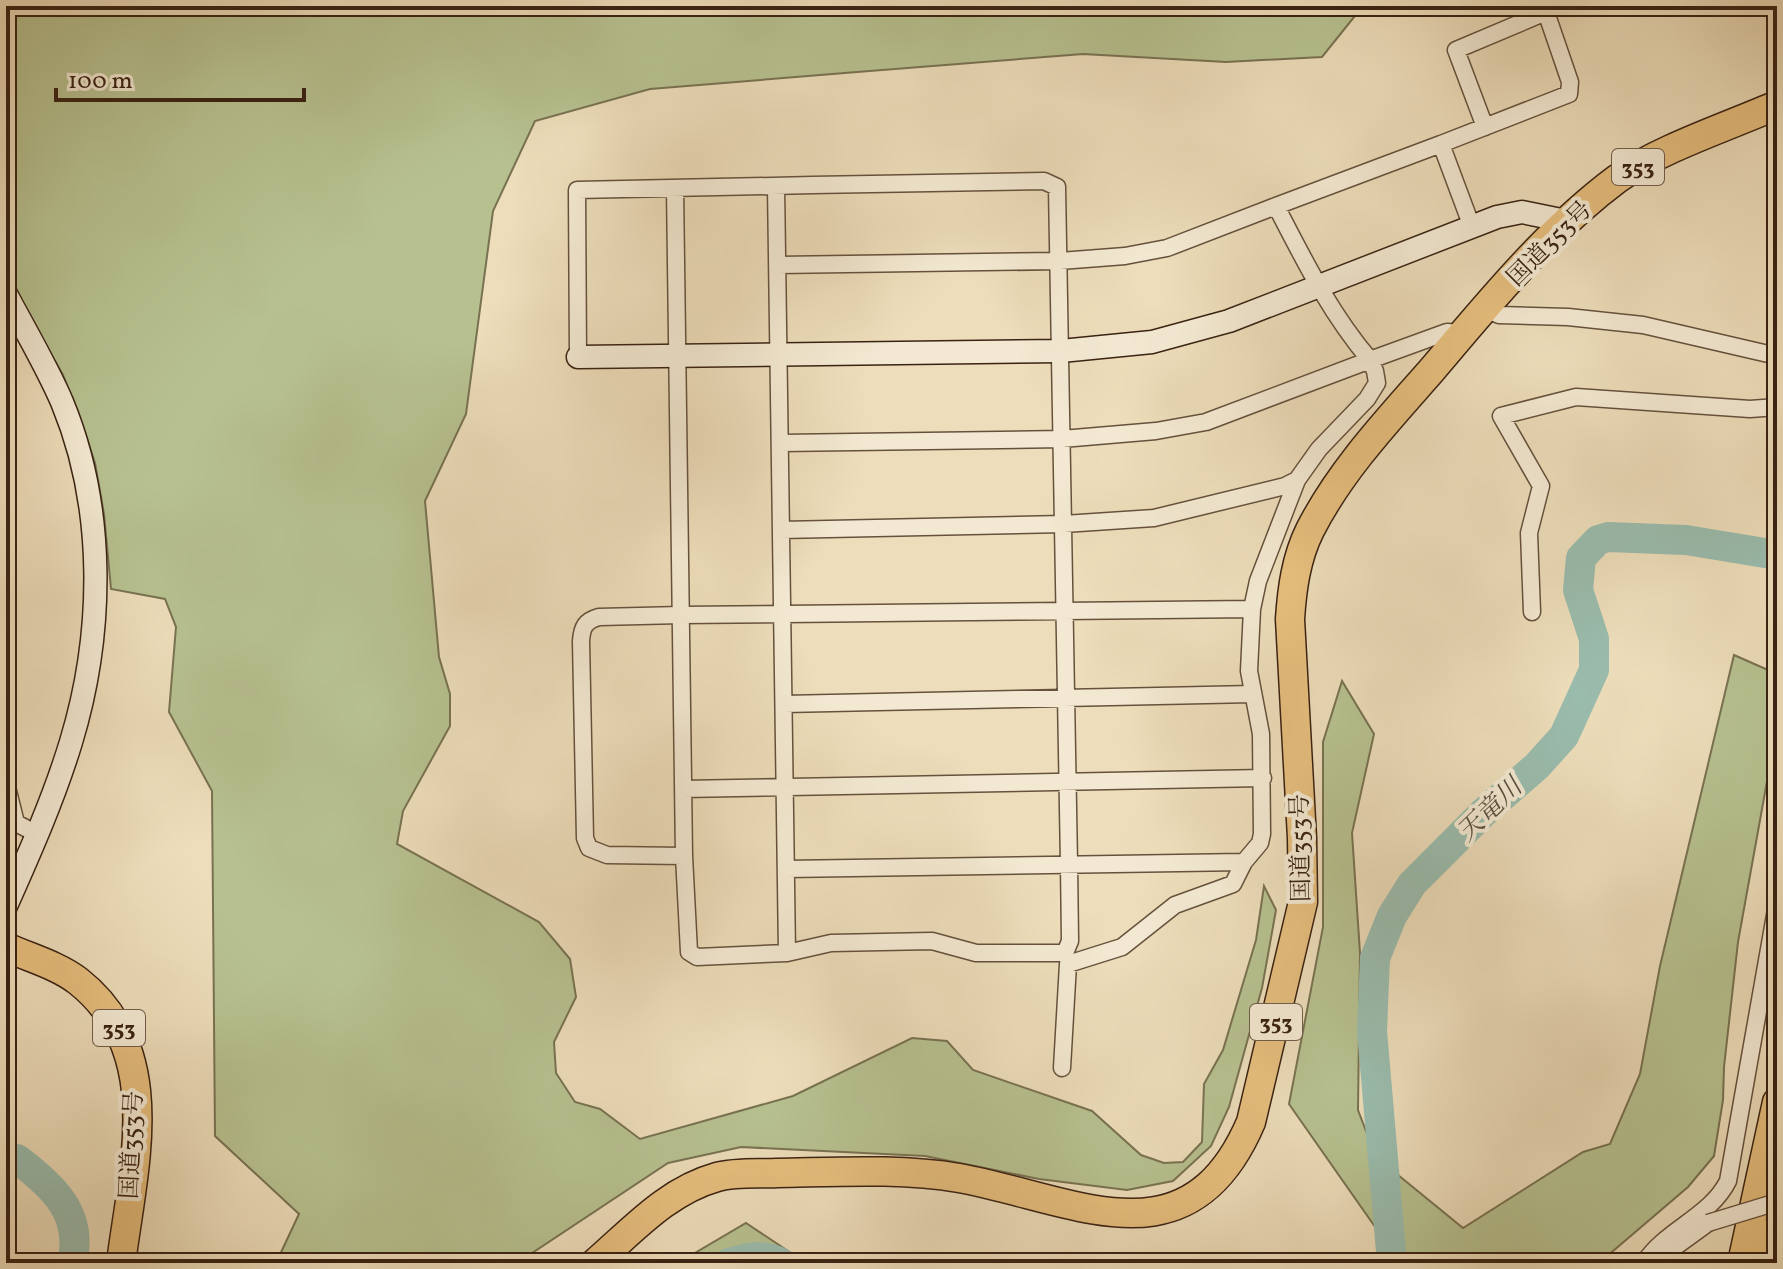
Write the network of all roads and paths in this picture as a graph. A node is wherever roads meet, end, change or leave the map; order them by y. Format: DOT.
graph roads {
  1 [pos="1777,105"];
  2 [pos="1485,127"];
  3 [pos="1441,144"];
  4 [pos="776,186"];
  5 [pos="675,188"];
  6 [pos="1276,206"];
  7 [pos="1566,221"];
  8 [pos="1472,227"];
  9 [pos="1060,261"];
  10 [pos="778,265"];
  11 [pos="1317,287"];
  12 [pos="6,294"];
  13 [pos="1485,309"];
  14 [pos="1463,333"];
  15 [pos="1061,351"];
  16 [pos="780,355"];
  17 [pos="677,356"];
  18 [pos="1777,356"];
  19 [pos="578,357"];
  20 [pos="1370,360"];
  21 [pos="1777,407"];
  22 [pos="1062,439"];
  23 [pos="781,443"];
  24 [pos="1297,480"];
  25 [pos="1064,524"];
  26 [pos="781,530"];
  27 [pos="1252,609"];
  28 [pos="1065,610"];
  29 [pos="1532,612"];
  30 [pos="681,615"];
  31 [pos="783,615"];
  32 [pos="1253,694"];
  33 [pos="1067,696"];
  34 [pos="784,704"];
  35 [pos="1263,778"];
  36 [pos="1068,781"];
  37 [pos="6,783"];
  38 [pos="785,788"];
  39 [pos="683,789"];
  40 [pos="37,834"];
  41 [pos="684,856"];
  42 [pos="1244,862"];
  43 [pos="1069,864"];
  44 [pos="786,869"];
  45 [pos="1777,904"];
  46 [pos="6,906"];
  47 [pos="6,947"];
  48 [pos="787,953"];
  49 [pos="1062,1068"];
  50 [pos="1777,1102"];
  51 [pos="1777,1202"];
  52 [pos="1777,1229"];
  53 [pos="1682,1244"];
  54 [pos="121,1263"];
  55 [pos="595,1263"];
  56 [pos="1644,1263"];
  57 [pos="1653,1263"];
  58 [pos="1682,1263"];
  59 [pos="1742,1263"];
  60 [pos="1770,1263"];
  1 -- 7 [label="highway, 国道353号 / 353"];
  2 -- 2 [label="street"];
  2 -- 3 [label="street"];
  3 -- 6 [label="street"];
  3 -- 8 [label="street"];
  4 -- 5 [label="street"];
  4 -- 9 [label="street"];
  4 -- 10 [label="street"];
  5 -- 17 [label="street"];
  5 -- 19 [label="street"];
  6 -- 9 [label="street"];
  6 -- 11 [label="street"];
  7 -- 8 [label="street"];
  7 -- 13 [label="highway, 国道353号 / 353"];
  8 -- 11 [label="street"];
  9 -- 10 [label="street"];
  9 -- 15 [label="street"];
  10 -- 16 [label="street"];
  11 -- 15 [label="street"];
  11 -- 20 [label="street"];
  12 -- 40 [label="street"];
  13 -- 14 [label="highway, 国道353号 / 353"];
  13 -- 18 [label="street"];
  14 -- 20 [label="street"];
  14 -- 55 [label="highway, 国道353号 / 353"];
  15 -- 16 [label="street"];
  15 -- 22 [label="street"];
  16 -- 17 [label="street"];
  16 -- 23 [label="street"];
  17 -- 19 [label="street"];
  17 -- 30 [label="street"];
  20 -- 22 [label="street"];
  20 -- 24 [label="street"];
  21 -- 29 [label="street"];
  22 -- 23 [label="street"];
  22 -- 25 [label="street"];
  23 -- 26 [label="street"];
  24 -- 25 [label="street"];
  24 -- 27 [label="street"];
  25 -- 26 [label="street"];
  25 -- 28 [label="street"];
  26 -- 31 [label="street"];
  27 -- 28 [label="street"];
  27 -- 32 [label="street"];
  28 -- 31 [label="street"];
  28 -- 33 [label="street"];
  30 -- 31 [label="street"];
  30 -- 39 [label="street"];
  30 -- 41 [label="street"];
  31 -- 34 [label="street"];
  32 -- 33 [label="street"];
  32 -- 35 [label="street"];
  33 -- 34 [label="street"];
  33 -- 36 [label="street"];
  34 -- 38 [label="street"];
  35 -- 36 [label="street"];
  35 -- 42 [label="street"];
  36 -- 38 [label="street"];
  36 -- 43 [label="street"];
  37 -- 40 [label="street"];
  38 -- 39 [label="street"];
  38 -- 44 [label="street"];
  39 -- 41 [label="street"];
  40 -- 46 [label="street"];
  41 -- 48 [label="street"];
  42 -- 43 [label="street"];
  42 -- 49 [label="street"];
  43 -- 44 [label="street"];
  43 -- 48 [label="street"];
  44 -- 48 [label="street"];
  45 -- 56 [label="street"];
  47 -- 54 [label="highway, 国道353号 / 353"];
  50 -- 59 [label="highway"];
  51 -- 53 [label="street, bridge"];
  52 -- 60 [label="highway"];
  53 -- 57 [label="street"];
  53 -- 58 [label="street"];
}
